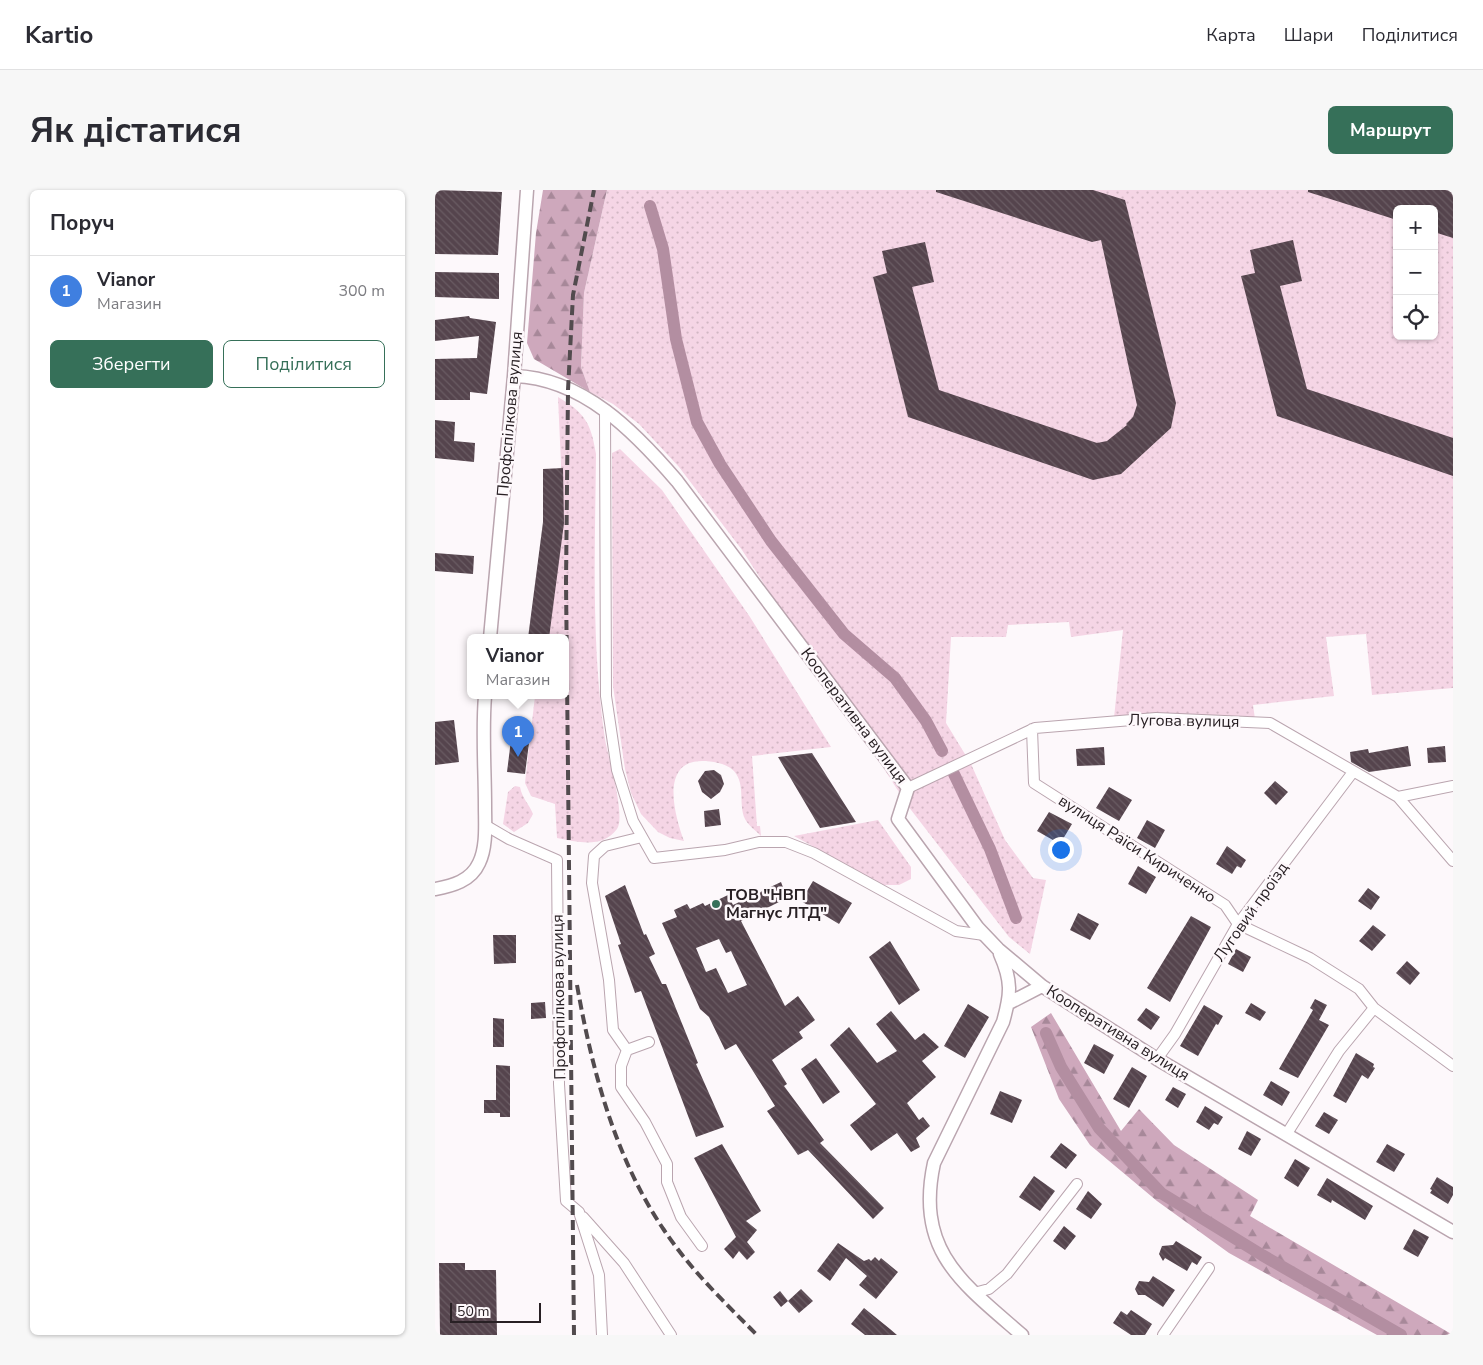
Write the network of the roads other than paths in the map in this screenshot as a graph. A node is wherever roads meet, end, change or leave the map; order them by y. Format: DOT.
graph roads {
  1 [pos="527,190"];
  2 [pos="514,376"];
  3 [pos="605,410"];
  4 [pos="490,634"];
  5 [pos="485,699"];
  6 [pos="1031,729"];
  7 [pos="1353,772"];
  8 [pos="1453,786"];
  9 [pos="908,788"];
  10 [pos="1398,797"];
  11 [pos="485,825"];
  12 [pos="642,837"];
  13 [pos="1453,861"];
  14 [pos="435,889"];
  15 [pos="1238,924"];
  16 [pos="984,935"];
  17 [pos="998,950"];
  18 [pos="1042,986"];
  19 [pos="1009,1003"];
  20 [pos="1375,1008"];
  21 [pos="649,1042"];
  22 [pos="627,1050"];
  23 [pos="1157,1059"];
  24 [pos="1453,1066"];
  25 [pos="1286,1135"];
  26 [pos="1077,1184"];
  27 [pos="579,1212"];
  28 [pos="1453,1232"];
  29 [pos="702,1246"];
  30 [pos="1209,1268"];
  31 [pos="974,1293"];
  32 [pos="602,1335"];
  33 [pos="671,1335"];
  34 [pos="1022,1335"];
  35 [pos="1163,1335"];
  1 -- 2 [label="street, Профспілкова вулиця"];
  2 -- 3 [label="street, Кооперативна вулиця"];
  2 -- 4 [label="street, Профспілкова вулиця"];
  3 -- 9 [label="street, Кооперативна вулиця"];
  3 -- 12 [label="street"];
  5 -- 11 [label="street"];
  6 -- 7 [label="street, Лугова вулиця"];
  6 -- 9 [label="street, Лугова вулиця"];
  6 -- 15 [label="street, вулиця Раїси Кириченко"];
  7 -- 10 [label="street, Лугова вулиця"];
  7 -- 15 [label="street, Луговий проїзд"];
  8 -- 10 [label="street"];
  9 -- 16 [label="street, Кооперативна вулиця"];
  10 -- 13 [label="street"];
  11 -- 14 [label="street"];
  11 -- 27 [label="street, Профспілкова вулиця"];
  12 -- 16 [label="street"];
  12 -- 22 [label="street"];
  15 -- 20 [label="street, вулиця Раїси Кириченко"];
  15 -- 23 [label="street, Луговий проїзд"];
  16 -- 17 [label="street, Кооперативна вулиця"];
  17 -- 18 [label="street, Кооперативна вулиця"];
  17 -- 19 [label="street"];
  18 -- 19 [label="street"];
  18 -- 23 [label="street, Кооперативна вулиця"];
  19 -- 31 [label="street"];
  20 -- 24 [label="street, вулиця Раїси Кириченко"];
  20 -- 25 [label="street"];
  21 -- 22 [label="street"];
  22 -- 29 [label="street"];
  23 -- 25 [label="street, Кооперативна вулиця"];
  25 -- 28 [label="street, Кооперативна вулиця"];
  26 -- 31 [label="street"];
  27 -- 32 [label="street, Профспілкова вулиця"];
  27 -- 33 [label="street"];
  30 -- 35 [label="street"];
  31 -- 34 [label="street"];
}
